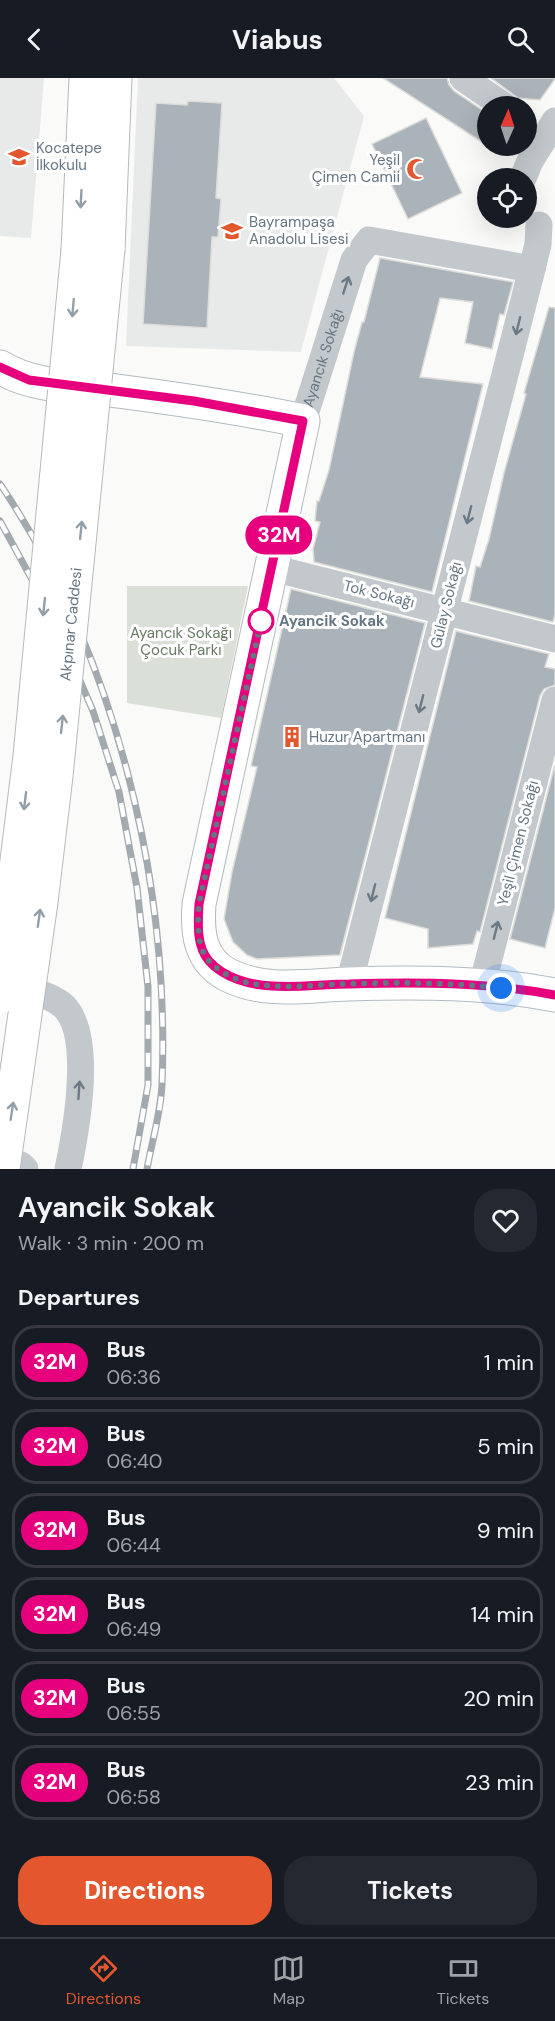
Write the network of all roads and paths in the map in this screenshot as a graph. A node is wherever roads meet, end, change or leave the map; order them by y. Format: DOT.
graph roads {
  1 [pos="86,78"];
  2 [pos="115,78"];
  3 [pos="463,78"];
  4 [pos="489,96"];
  5 [pos="545,130"];
  6 [pos="527,168"];
  7 [pos="540,222"];
  8 [pos="93,250"];
  9 [pos="532,269"];
  10 [pos="0,367"];
  11 [pos="303,421"];
  12 [pos="272,568"];
  13 [pos="445,611"];
  14 [pos="555,639"];
  15 [pos="555,700"];
  16 [pos="0,984"];
  17 [pos="349,984"];
  18 [pos="482,986"];
  19 [pos="555,995"];
  20 [pos="0,997"];
  21 [pos="0,1157"];
  22 [pos="3,1169"];
  23 [pos="25,1169"];
  24 [pos="68,1169"];
  1 -- 8 [label="main road, Akpınar Caddesi, one-way"];
  2 -- 8 [label="main road, Akpınar Caddesi"];
  3 -- 4 [label="street"];
  5 -- 6 [label="street"];
  7 -- 9 [label="street, Gülay Sokağı"];
  8 -- 20 [label="main road, Akpınar Caddesi, one-way, bridge"];
  22 -- 8 [label="main road, Akpınar Caddesi, one-way, bridge"];
  11 -- 9 [label="street, Ayancık Sokağı, one-way"];
  9 -- 13 [label="street, Gülay Sokağı, one-way"];
  10 -- 11 [label="main road"];
  11 -- 12 [label="main road, Ayancık Sokağı"];
  12 -- 13 [label="street, Tok Sokağı"];
  12 -- 17 [label="main road, Ayancık Sokağı"];
  13 -- 14 [label="street, Tok Sokağı"];
  13 -- 17 [label="street, Gülay Sokağı, one-way"];
  18 -- 15 [label="street, Yeşil Çimen Sokağı, one-way"];
  24 -- 16 [label="street, one-way"];
  17 -- 18 [label="main road"];
  18 -- 19 [label="main road"];
  21 -- 23 [label="street"];
}
